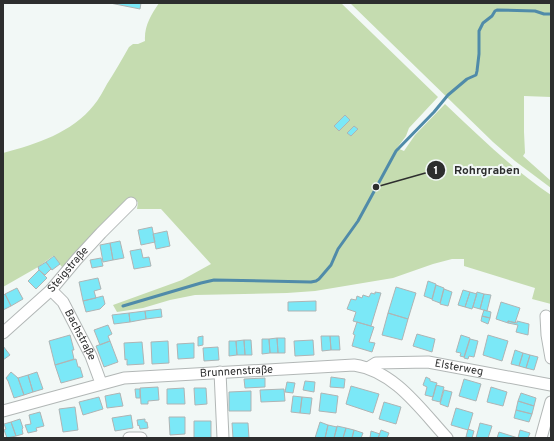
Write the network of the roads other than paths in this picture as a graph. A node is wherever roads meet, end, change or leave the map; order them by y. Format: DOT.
graph roads {
  1 [pos="131,203"];
  2 [pos="52,290"];
  3 [pos="546,316"];
  4 [pos="3,333"];
  5 [pos="551,358"];
  6 [pos="368,368"];
  7 [pos="220,372"];
  8 [pos="101,384"];
  9 [pos="551,385"];
  10 [pos="551,402"];
  11 [pos="3,411"];
  12 [pos="129,438"];
  13 [pos="141,438"];
  14 [pos="223,438"];
  15 [pos="447,438"];
  16 [pos="541,438"];
  1 -- 2 [label="street, Steigstraße"];
  2 -- 4 [label="street, Steigstraße"];
  2 -- 8 [label="street, Bachstraße"];
  3 -- 5 [label="street"];
  6 -- 7 [label="street, Brunnenstraße"];
  6 -- 9 [label="street, Elsterweg"];
  6 -- 15 [label="street, Brunnenstraße"];
  7 -- 8 [label="street, Brunnenstraße"];
  7 -- 14 [label="street"];
  8 -- 11 [label="street, Brunnenstraße"];
  10 -- 16 [label="street"];
  12 -- 13 [label="street"];
}
